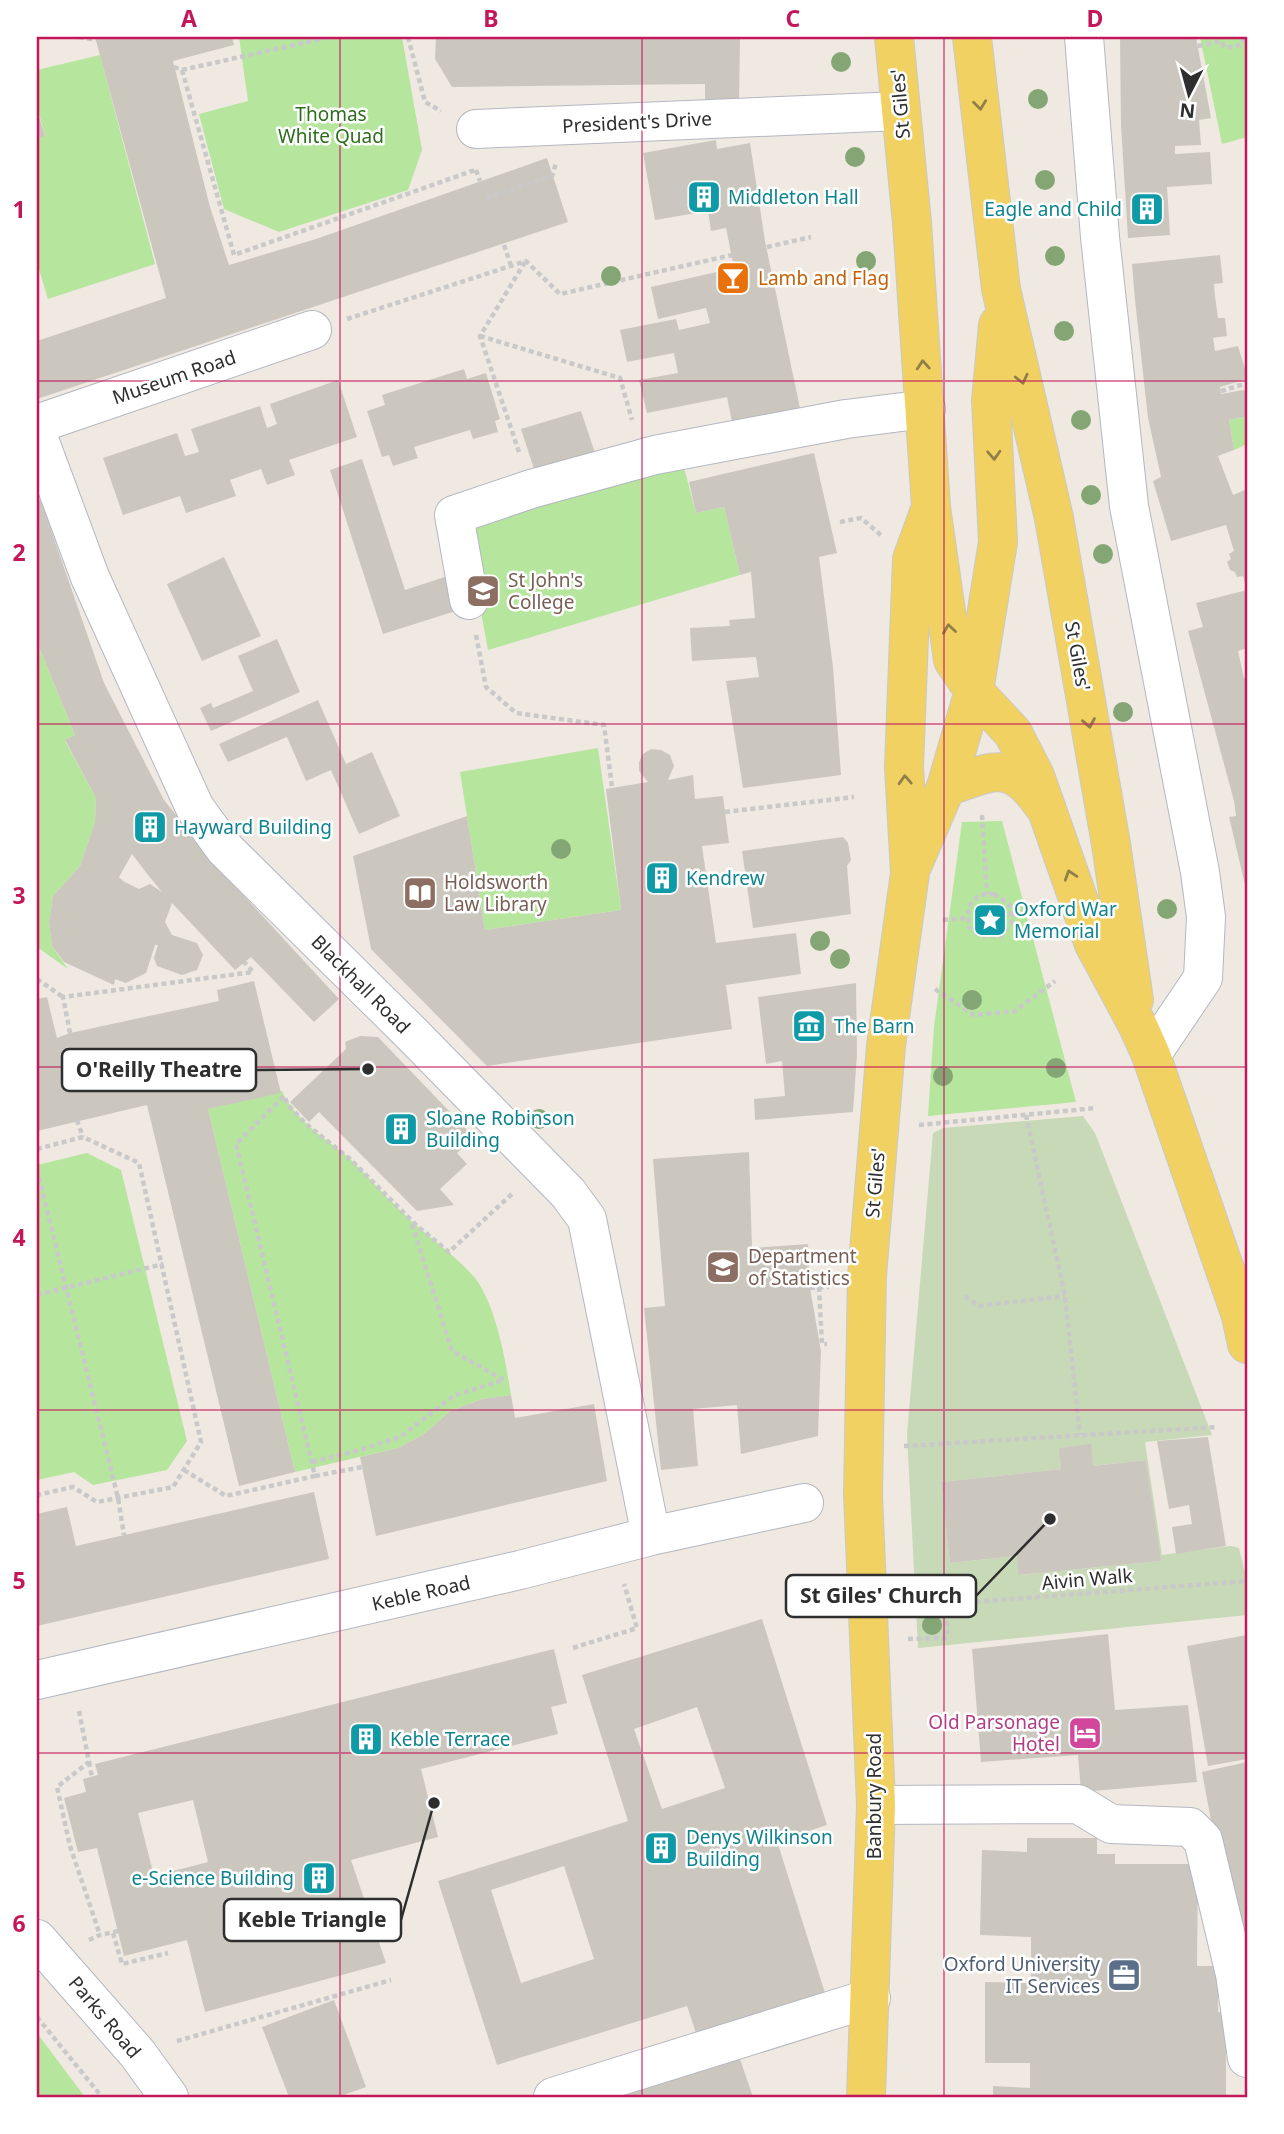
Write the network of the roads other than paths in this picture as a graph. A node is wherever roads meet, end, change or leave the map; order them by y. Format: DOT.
graph roads {
  1 [pos="894,37"];
  2 [pos="972,37"];
  3 [pos="1084,37"];
  4 [pos="901,111"];
  5 [pos="476,130"];
  6 [pos="1001,289"];
  7 [pos="312,330"];
  8 [pos="926,409"];
  9 [pos="37,424"];
  10 [pos="37,434"];
  11 [pos="931,507"];
  12 [pos="469,600"];
  13 [pos="974,691"];
  14 [pos="946,787"];
  15 [pos="1051,816"];
  16 [pos="910,873"];
  17 [pos="1144,1040"];
  18 [pos="1245,1325"];
  19 [pos="863,1494"];
  20 [pos="804,1503"];
  21 [pos="651,1536"];
  22 [pos="54,1676"];
  23 [pos="876,1805"];
  24 [pos="37,1939"];
  25 [pos="871,1998"];
  26 [pos="1247,2058"];
  27 [pos="169,2097"];
  28 [pos="553,2097"];
  29 [pos="866,2097"];
  1 -- 4 [label="main road, St Giles'"];
  2 -- 6 [label="main road, St Giles', one-way"];
  3 -- 17 [label="street"];
  4 -- 5 [label="street, President's Drive"];
  8 -- 4 [label="main road, St Giles', one-way"];
  6 -- 13 [label="main road, St Giles', one-way"];
  6 -- 17 [label="main road, St Giles', one-way"];
  7 -- 9 [label="street, Museum Road"];
  8 -- 11 [label="main road, St Giles'"];
  8 -- 12 [label="street"];
  10 -- 21 [label="street, Blackhall Road"];
  13 -- 11 [label="main road, St Giles', one-way"];
  16 -- 11 [label="main road, St Giles', one-way"];
  13 -- 14 [label="main road, St Giles'"];
  13 -- 15 [label="main road, St Giles'"];
  14 -- 15 [label="main road"];
  14 -- 16 [label="main road, St Giles'"];
  17 -- 15 [label="main road, St Giles', one-way"];
  16 -- 19 [label="main road, St Giles'"];
  17 -- 18 [label="main road, St Giles'"];
  19 -- 23 [label="main road, Banbury Road"];
  20 -- 21 [label="street, Keble Road"];
  21 -- 22 [label="street, Keble Road"];
  23 -- 25 [label="main road, Banbury Road"];
  23 -- 26 [label="street"];
  24 -- 27 [label="street, Parks Road"];
  25 -- 28 [label="street"];
  25 -- 29 [label="main road, Banbury Road"];
}
